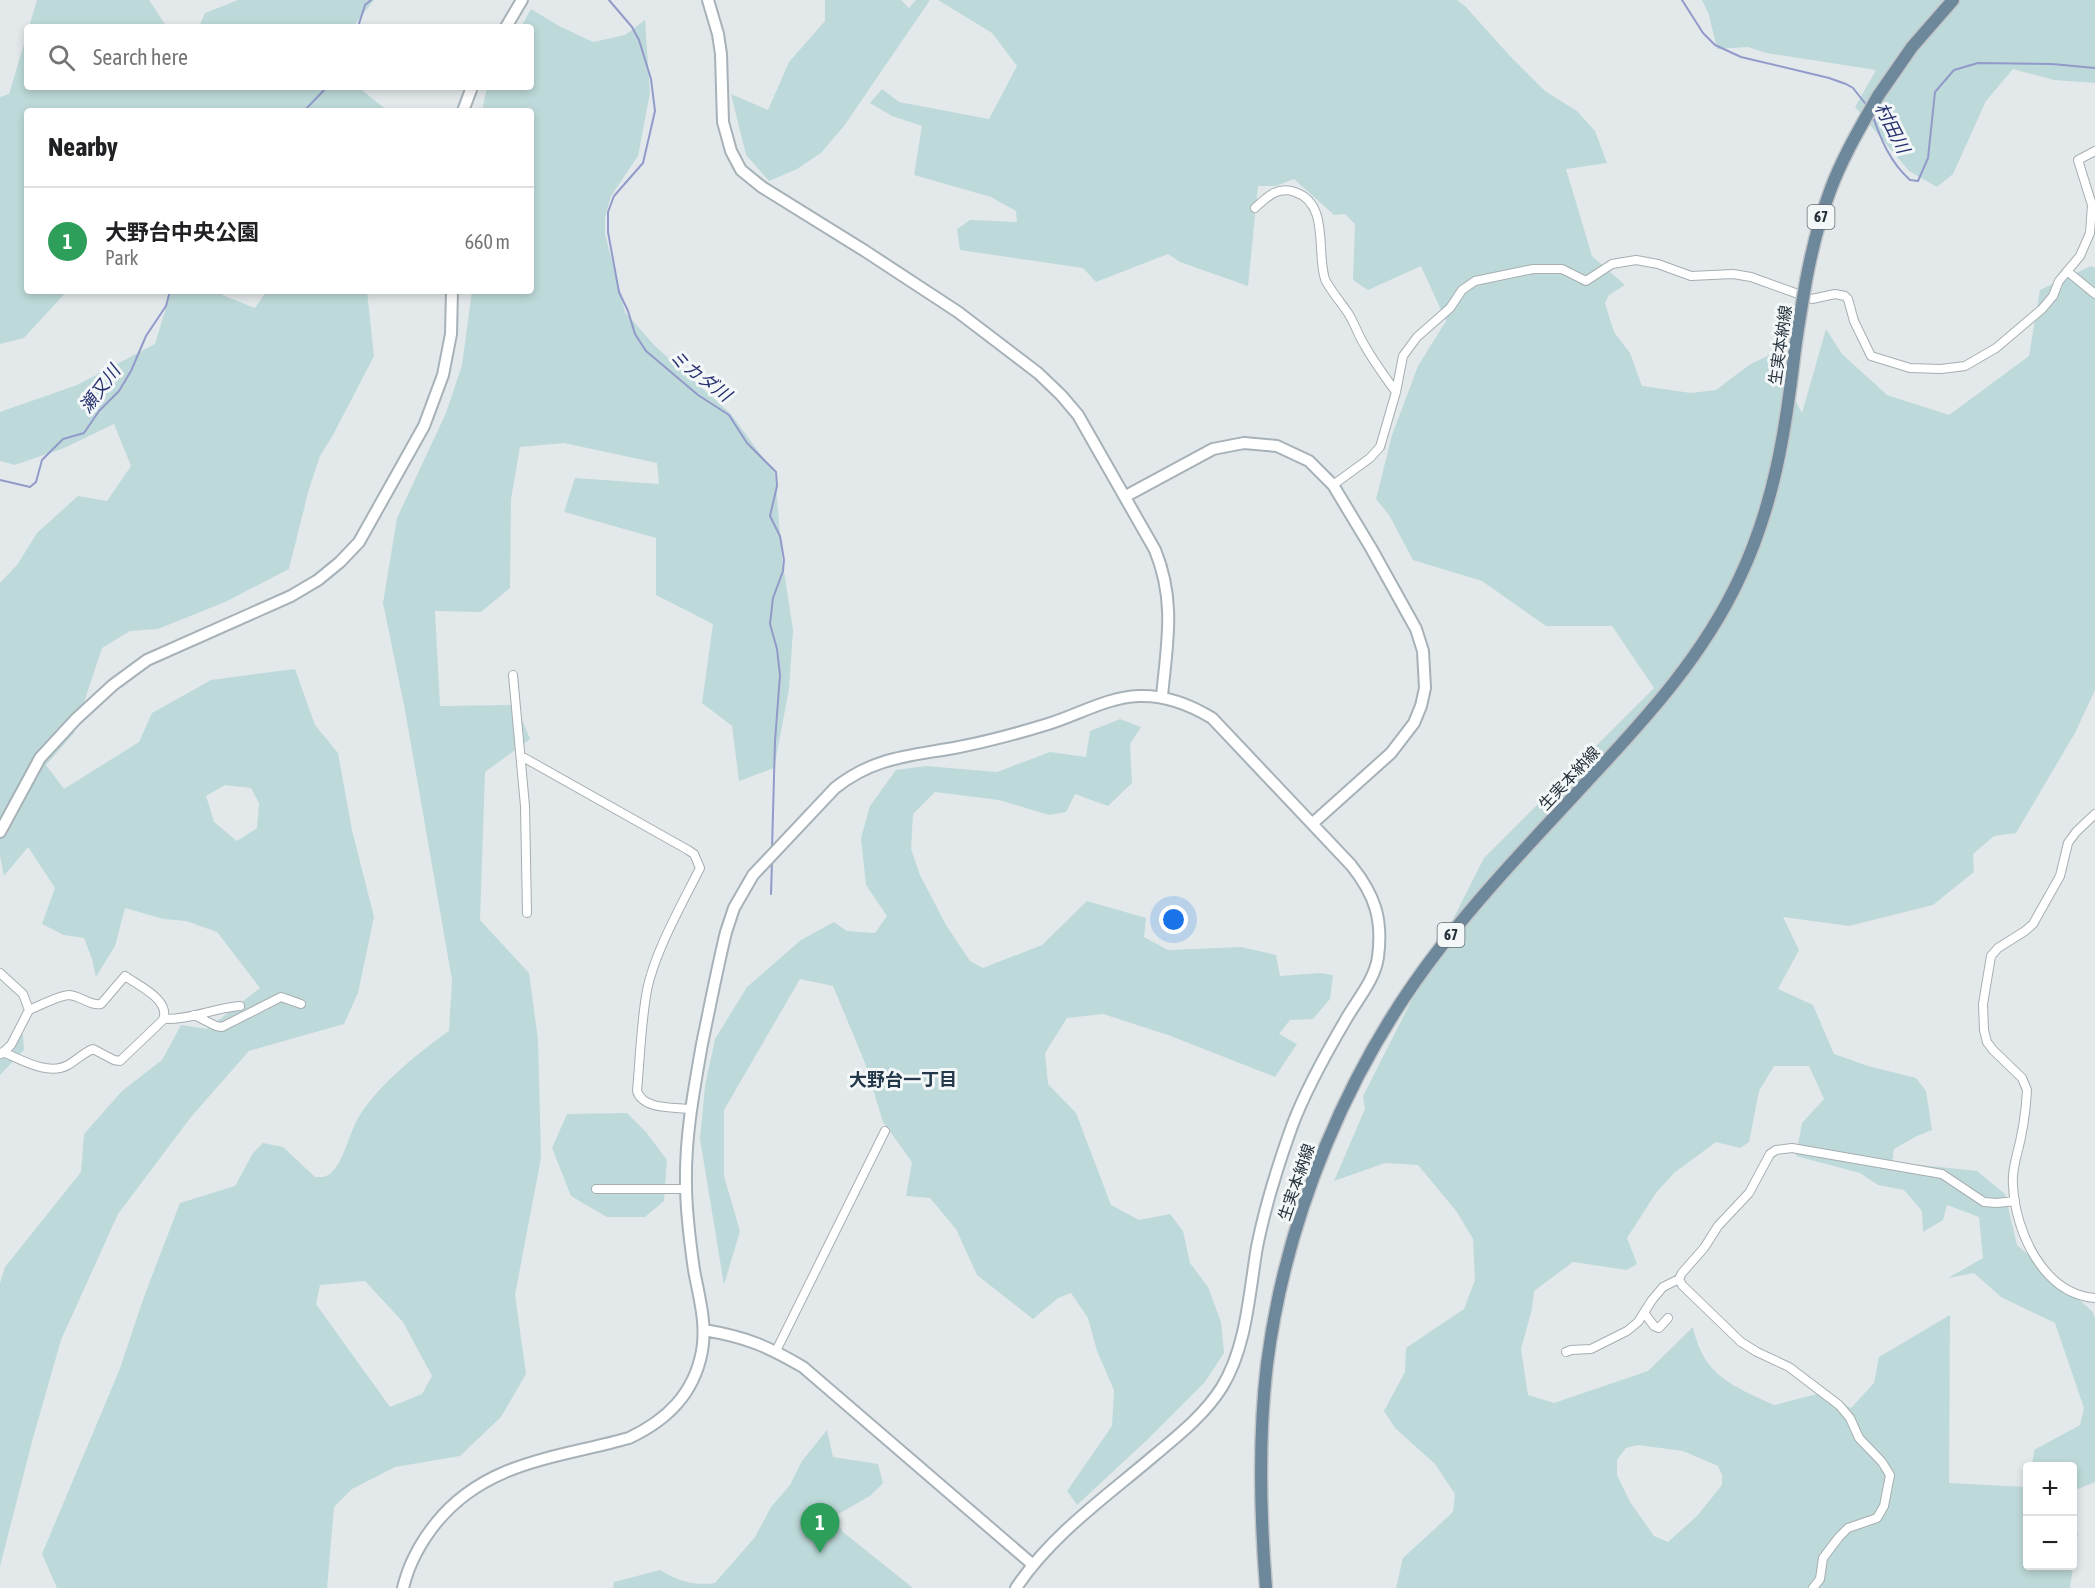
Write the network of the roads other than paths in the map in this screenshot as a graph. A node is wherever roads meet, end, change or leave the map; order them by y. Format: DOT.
graph roads {
  1 [pos="522,0"];
  2 [pos="708,0"];
  3 [pos="1953,0"];
  4 [pos="508,24"];
  5 [pos="471,90"];
  6 [pos="464,108"];
  7 [pos="2095,151"];
  8 [pos="1255,208"];
  9 [pos="2067,271"];
  10 [pos="452,294"];
  11 [pos="2095,294"];
  12 [pos="1396,392"];
  13 [pos="1334,484"];
  14 [pos="1126,496"];
  15 [pos="513,675"];
  16 [pos="1162,696"];
  17 [pos="521,756"];
  18 [pos="2095,814"];
  19 [pos="1313,823"];
  20 [pos="0,831"];
  21 [pos="527,913"];
  22 [pos="0,973"];
  23 [pos="301,1004"];
  24 [pos="240,1006"];
  25 [pos="29,1010"];
  26 [pos="194,1015"];
  27 [pos="163,1019"];
  28 [pos="1,1051"];
  29 [pos="690,1109"];
  30 [pos="885,1131"];
  31 [pos="596,1189"];
  32 [pos="686,1189"];
  33 [pos="2015,1201"];
  34 [pos="1679,1279"];
  35 [pos="2095,1298"];
  36 [pos="1645,1314"];
  37 [pos="1668,1318"];
  38 [pos="704,1330"];
  39 [pos="776,1351"];
  40 [pos="1566,1352"];
  41 [pos="1032,1564"];
  42 [pos="403,1588"];
  43 [pos="1016,1588"];
  44 [pos="1266,1588"];
  45 [pos="1813,1588"];
  1 -- 4 [label="street"];
  2 -- 14 [label="street"];
  3 -- 44 [label="main road, 生実本納線 / 67, bridge"];
  5 -- 6 [label="street"];
  7 -- 9 [label="street"];
  8 -- 12 [label="street"];
  9 -- 11 [label="street"];
  9 -- 12 [label="street"];
  10 -- 20 [label="street"];
  12 -- 13 [label="street"];
  13 -- 14 [label="street"];
  13 -- 19 [label="street"];
  14 -- 16 [label="street"];
  15 -- 17 [label="street"];
  16 -- 19 [label="street"];
  16 -- 29 [label="street"];
  17 -- 21 [label="street"];
  17 -- 29 [label="street"];
  18 -- 33 [label="street"];
  19 -- 41 [label="street"];
  22 -- 25 [label="street"];
  23 -- 26 [label="street"];
  24 -- 26 [label="street"];
  25 -- 27 [label="street"];
  25 -- 28 [label="street"];
  26 -- 27 [label="street"];
  27 -- 28 [label="street"];
  29 -- 32 [label="street"];
  30 -- 39 [label="street"];
  31 -- 32 [label="street"];
  32 -- 38 [label="street"];
  33 -- 34 [label="street"];
  33 -- 35 [label="street"];
  34 -- 36 [label="street"];
  34 -- 45 [label="street"];
  36 -- 37 [label="street"];
  36 -- 40 [label="street"];
  38 -- 39 [label="street"];
  38 -- 42 [label="street"];
  39 -- 41 [label="street"];
  41 -- 43 [label="street"];
}
